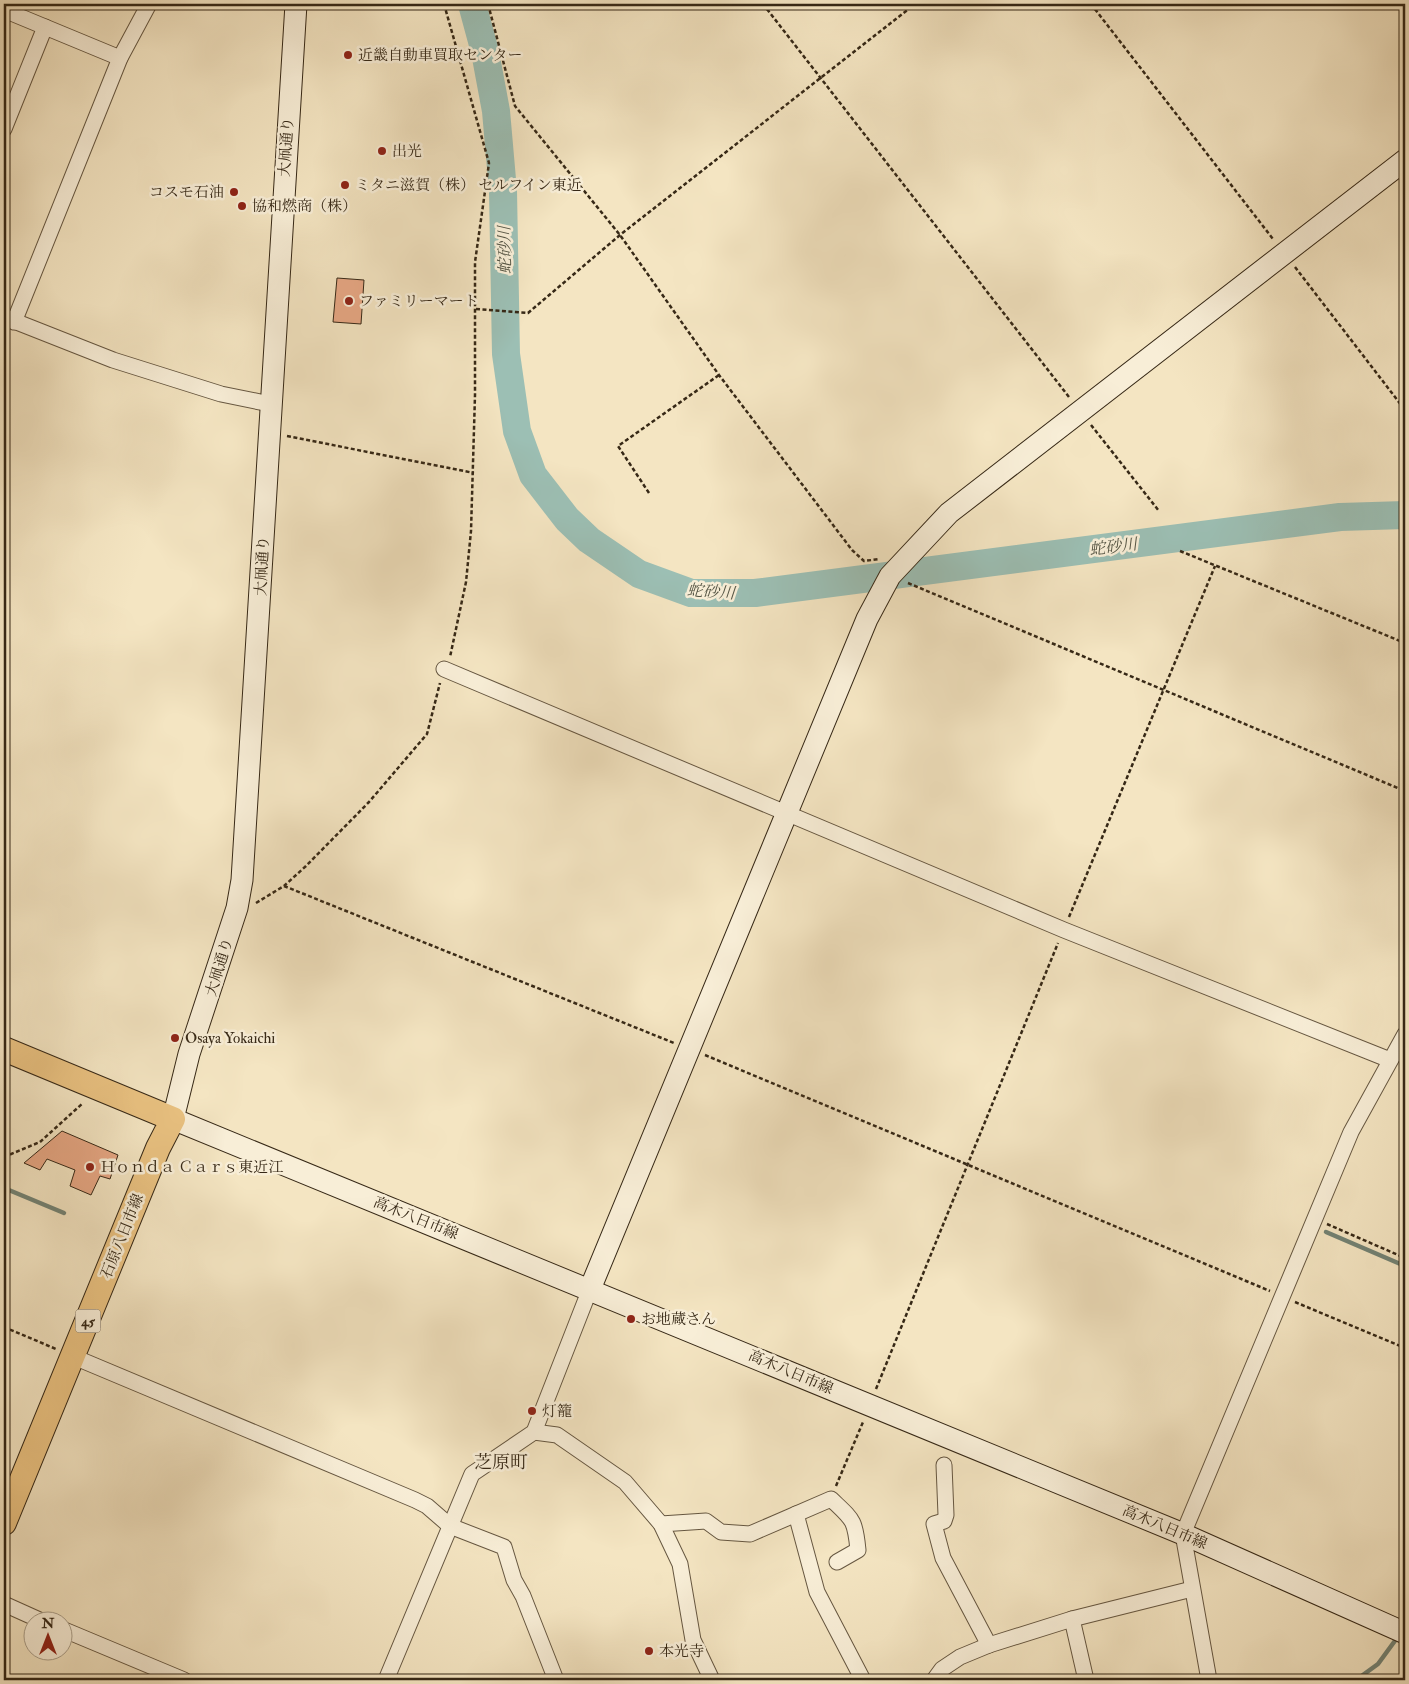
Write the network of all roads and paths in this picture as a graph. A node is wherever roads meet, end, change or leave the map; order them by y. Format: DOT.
graph roads {
  1 [pos="296,4"];
  2 [pos="444,4"];
  3 [pos="488,4"];
  4 [pos="763,4"];
  5 [pos="915,4"];
  6 [pos="1091,4"];
  7 [pos="145,5"];
  8 [pos="4,10"];
  9 [pos="45,27"];
  10 [pos="120,58"];
  11 [pos="820,79"];
  12 [pos="4,129"];
  13 [pos="1405,160"];
  14 [pos="620,234"];
  15 [pos="1284,252"];
  16 [pos="476,309"];
  17 [pos="9,319"];
  18 [pos="719,375"];
  19 [pos="270,404"];
  20 [pos="1405,410"];
  21 [pos="1081,413"];
  22 [pos="268,432"];
  23 [pos="474,473"];
  24 [pos="649,493"];
  25 [pos="1159,511"];
  26 [pos="1180,551"];
  27 [pos="909,554"];
  28 [pos="1215,566"];
  29 [pos="890,576"];
  30 [pos="1405,644"];
  31 [pos="444,668"];
  32 [pos="1164,690"];
  33 [pos="1405,790"];
  34 [pos="787,814"];
  35 [pos="284,886"];
  36 [pos="238,908"];
  37 [pos="1064,930"];
  38 [pos="1405,1034"];
  39 [pos="4,1050"];
  40 [pos="691,1050"];
  41 [pos="1390,1060"];
  42 [pos="98,1087"];
  43 [pos="173,1119"];
  44 [pos="4,1158"];
  45 [pos="967,1163"];
  46 [pos="1314,1219"];
  47 [pos="1405,1258"];
  48 [pos="590,1289"];
  49 [pos="1282,1297"];
  50 [pos="4,1327"];
  51 [pos="1405,1348"];
  52 [pos="74,1356"];
  53 [pos="870,1405"];
  54 [pos="534,1432"];
  55 [pos="944,1465"];
  56 [pos="831,1499"];
  57 [pos="796,1514"];
  58 [pos="4,1523"];
  59 [pos="661,1524"];
  60 [pos="450,1526"];
  61 [pos="1183,1534"];
  62 [pos="837,1562"];
  63 [pos="1192,1589"];
  64 [pos="4,1604"];
  65 [pos="22,1612"];
  66 [pos="1072,1619"];
  67 [pos="72,1633"];
  68 [pos="1405,1633"];
  69 [pos="989,1645"];
  70 [pos="184,1680"];
  71 [pos="386,1680"];
  72 [pos="556,1680"];
  73 [pos="712,1680"];
  74 [pos="863,1680"];
  75 [pos="934,1680"];
  76 [pos="1086,1680"];
  77 [pos="1209,1680"];
  1 -- 19 [label="street, 大凧通り"];
  2 -- 16 [label="path"];
  3 -- 14 [label="path"];
  4 -- 11 [label="path"];
  5 -- 11 [label="path"];
  6 -- 15 [label="path"];
  7 -- 10 [label="street"];
  8 -- 9 [label="street"];
  9 -- 10 [label="street"];
  9 -- 12 [label="street"];
  10 -- 17 [label="street"];
  11 -- 14 [label="path"];
  11 -- 21 [label="path"];
  13 -- 15 [label="street"];
  14 -- 16 [label="path"];
  14 -- 18 [label="path"];
  15 -- 20 [label="path"];
  15 -- 21 [label="street"];
  16 -- 23 [label="path"];
  17 -- 19 [label="street"];
  18 -- 24 [label="path"];
  18 -- 27 [label="path"];
  19 -- 22 [label="street, 大凧通り"];
  21 -- 25 [label="path"];
  21 -- 27 [label="street"];
  22 -- 23 [label="path"];
  22 -- 36 [label="street, 大凧通り"];
  23 -- 31 [label="path"];
  26 -- 28 [label="path"];
  27 -- 29 [label="street"];
  28 -- 30 [label="path"];
  28 -- 32 [label="path"];
  29 -- 32 [label="path"];
  29 -- 34 [label="street"];
  31 -- 34 [label="street"];
  31 -- 35 [label="path"];
  32 -- 33 [label="path"];
  32 -- 37 [label="path"];
  34 -- 37 [label="street"];
  34 -- 40 [label="street"];
  35 -- 36 [label="path"];
  35 -- 40 [label="path"];
  36 -- 43 [label="street, 大凧通り"];
  37 -- 41 [label="street"];
  37 -- 45 [label="path"];
  38 -- 41 [label="street"];
  39 -- 42 [label="main road"];
  40 -- 45 [label="path"];
  40 -- 48 [label="street"];
  41 -- 46 [label="street"];
  42 -- 43 [label="main road"];
  42 -- 44 [label="path"];
  43 -- 48 [label="street, 高木八日市線"];
  43 -- 52 [label="main road, 石原八日市線 / 45"];
  45 -- 49 [label="path"];
  45 -- 53 [label="path"];
  46 -- 47 [label="path"];
  46 -- 49 [label="street"];
  48 -- 53 [label="street, 高木八日市線"];
  48 -- 54 [label="street"];
  49 -- 51 [label="path"];
  49 -- 61 [label="street"];
  50 -- 52 [label="path"];
  52 -- 58 [label="main road, 石原八日市線 / 45"];
  52 -- 60 [label="street"];
  53 -- 56 [label="path"];
  53 -- 61 [label="street, 高木八日市線"];
  54 -- 59 [label="street"];
  54 -- 60 [label="street"];
  55 -- 69 [label="street"];
  56 -- 57 [label="street"];
  56 -- 62 [label="street"];
  57 -- 59 [label="street"];
  57 -- 74 [label="street"];
  59 -- 73 [label="street"];
  60 -- 71 [label="street"];
  60 -- 72 [label="street"];
  61 -- 63 [label="street"];
  61 -- 68 [label="street, 高木八日市線"];
  63 -- 66 [label="street"];
  63 -- 77 [label="street"];
  64 -- 65 [label="street"];
  66 -- 69 [label="street"];
  66 -- 76 [label="street"];
  67 -- 70 [label="street"];
  69 -- 75 [label="street"];
}
